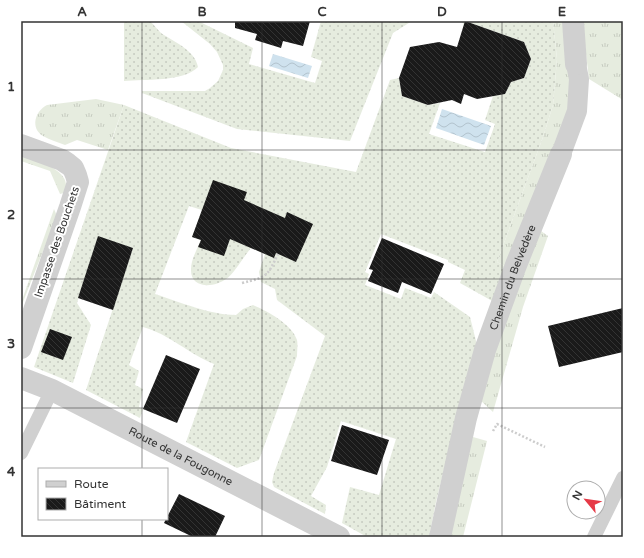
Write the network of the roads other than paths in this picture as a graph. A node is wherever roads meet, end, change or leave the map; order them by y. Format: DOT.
graph roads {
  1 [pos="573,21"];
  2 [pos="576,64"];
  3 [pos="21,145"];
  4 [pos="561,154"];
  5 [pos="21,348"];
  6 [pos="21,378"];
  7 [pos="52,390"];
  8 [pos="21,453"];
  9 [pos="623,478"];
  10 [pos="339,537"];
  11 [pos="440,537"];
  12 [pos="594,537"];
  1 -- 2 [label="street, Chemin du Belvédère"];
  2 -- 4 [label="street, Chemin du Belvédère"];
  3 -- 5 [label="street, Impasse des Bouchets"];
  4 -- 11 [label="street, Chemin du Belvédère"];
  6 -- 7 [label="street, Route de la Fougonne"];
  7 -- 8 [label="lane"];
  7 -- 10 [label="street, Route de la Fougonne"];
  9 -- 12 [label="lane"];
}
